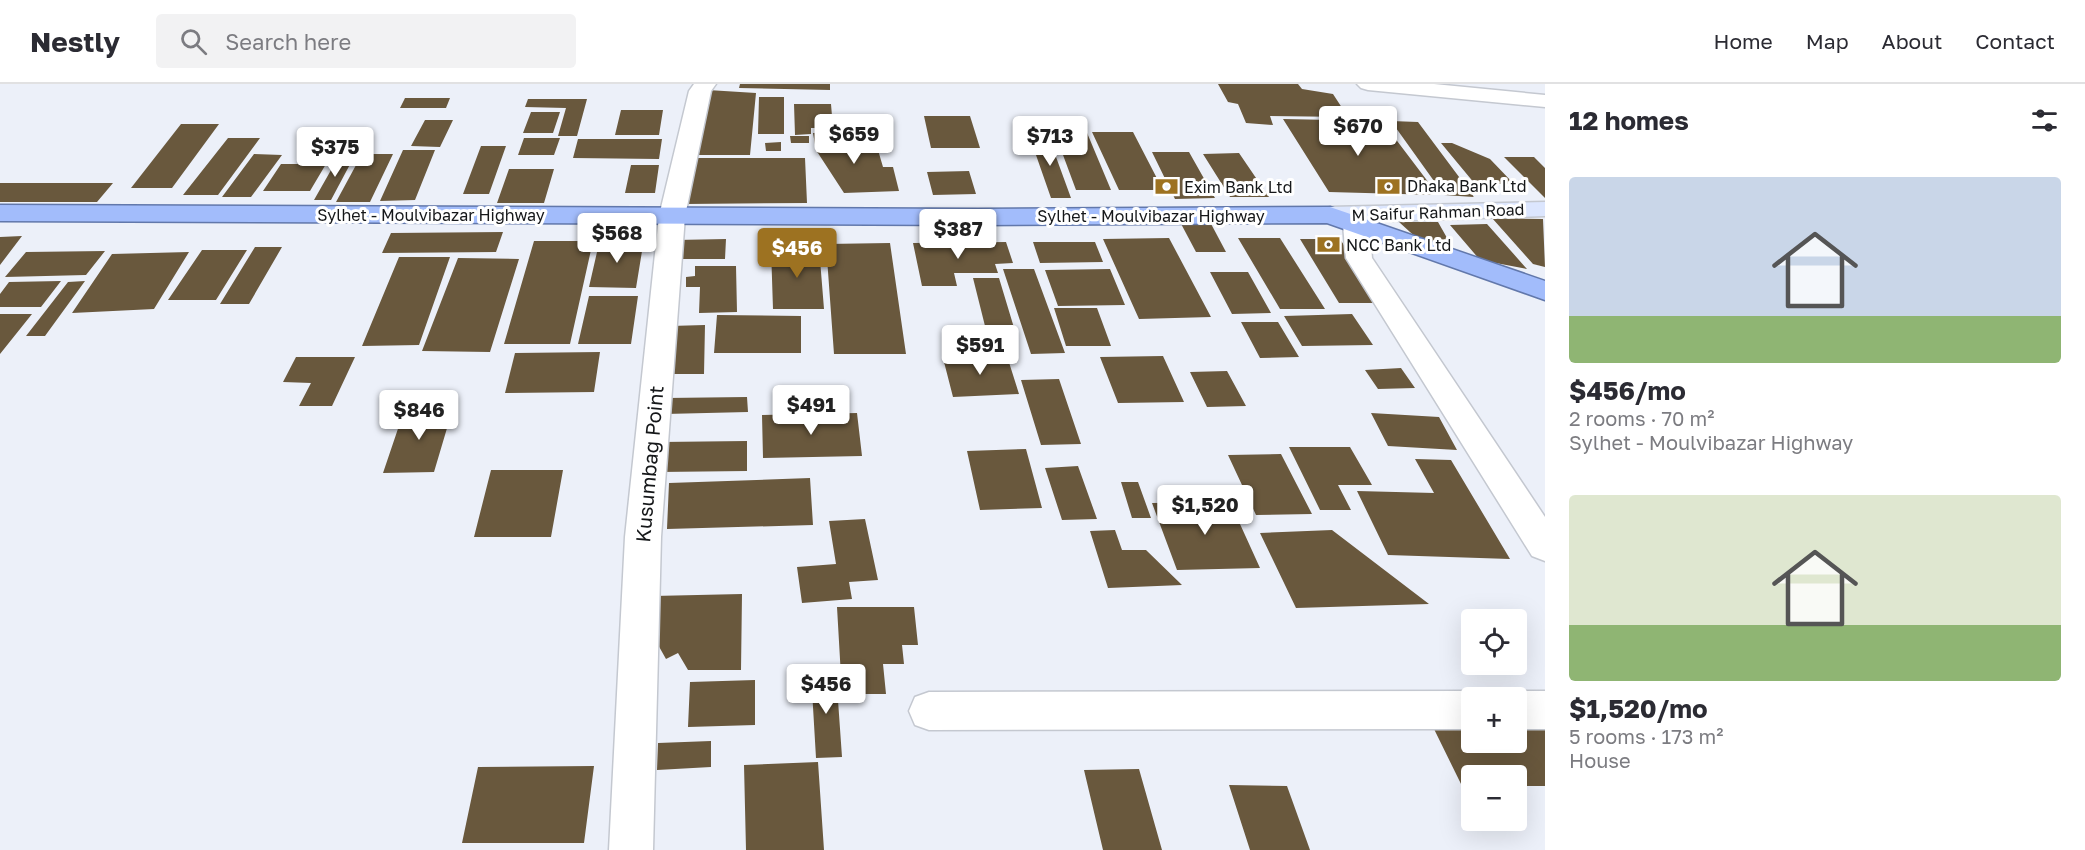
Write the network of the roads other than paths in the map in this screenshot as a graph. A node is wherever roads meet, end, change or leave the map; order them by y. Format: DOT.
graph roads {
  1 [pos="705,84"];
  2 [pos="1368,84"];
  3 [pos="1545,101"];
  4 [pos="1545,209"];
  5 [pos="0,213"];
  6 [pos="672,216"];
  7 [pos="1343,220"];
  8 [pos="1545,291"];
  9 [pos="1545,546"];
  10 [pos="1461,710"];
  11 [pos="1527,710"];
  12 [pos="1545,710"];
  13 [pos="929,711"];
  14 [pos="631,850"];
  1 -- 6 [label="street, Kusumbag Point"];
  2 -- 3 [label="street"];
  4 -- 7 [label="main road, M Saifur Rahman Road"];
  5 -- 6 [label="highway, Sylhet - Moulvibazar Highway"];
  6 -- 7 [label="highway, Sylhet - Moulvibazar Highway"];
  6 -- 14 [label="street, Kusumbag Point"];
  7 -- 8 [label="highway, Sylhet - Moulvibazar Highway"];
  7 -- 9 [label="street"];
  10 -- 13 [label="street"];
  11 -- 12 [label="street"];
}
